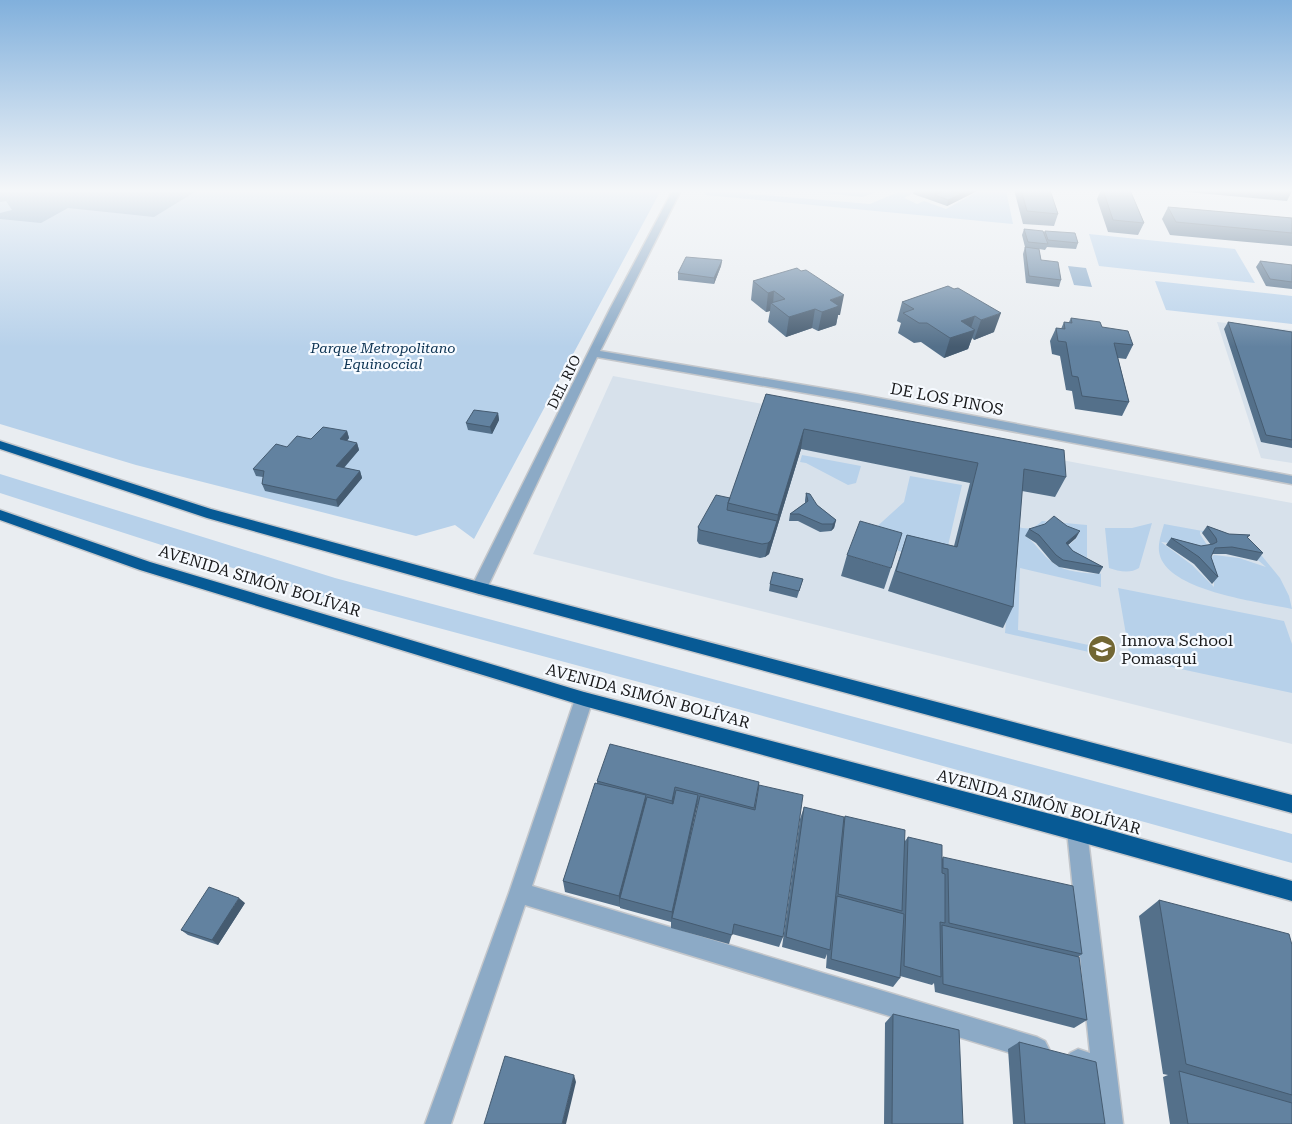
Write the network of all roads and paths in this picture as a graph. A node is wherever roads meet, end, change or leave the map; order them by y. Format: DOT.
graph roads {
  1 [pos="651,242"];
  2 [pos="595,353"];
  3 [pos="0,445"];
  4 [pos="1292,480"];
  5 [pos="0,515"];
  6 [pos="479,588"];
  7 [pos="584,699"];
  8 [pos="1292,804"];
  9 [pos="1077,831"];
  10 [pos="1292,891"];
  11 [pos="519,893"];
  12 [pos="1103,1069"];
  13 [pos="438,1124"];
  14 [pos="1110,1124"];
  1 -- 2 [label="street, DEL RIO"];
  2 -- 4 [label="street, DE LOS PINOS"];
  2 -- 6 [label="street, DEL RIO"];
  3 -- 6 [label="highway"];
  5 -- 7 [label="highway, AVENIDA SIMÓN BOLÍVAR"];
  6 -- 8 [label="highway"];
  7 -- 9 [label="highway, AVENIDA SIMÓN BOLÍVAR"];
  7 -- 11 [label="street"];
  9 -- 10 [label="highway, AVENIDA SIMÓN BOLÍVAR"];
  9 -- 12 [label="street"];
  11 -- 12 [label="street"];
  11 -- 13 [label="street"];
  12 -- 14 [label="street"];
}
